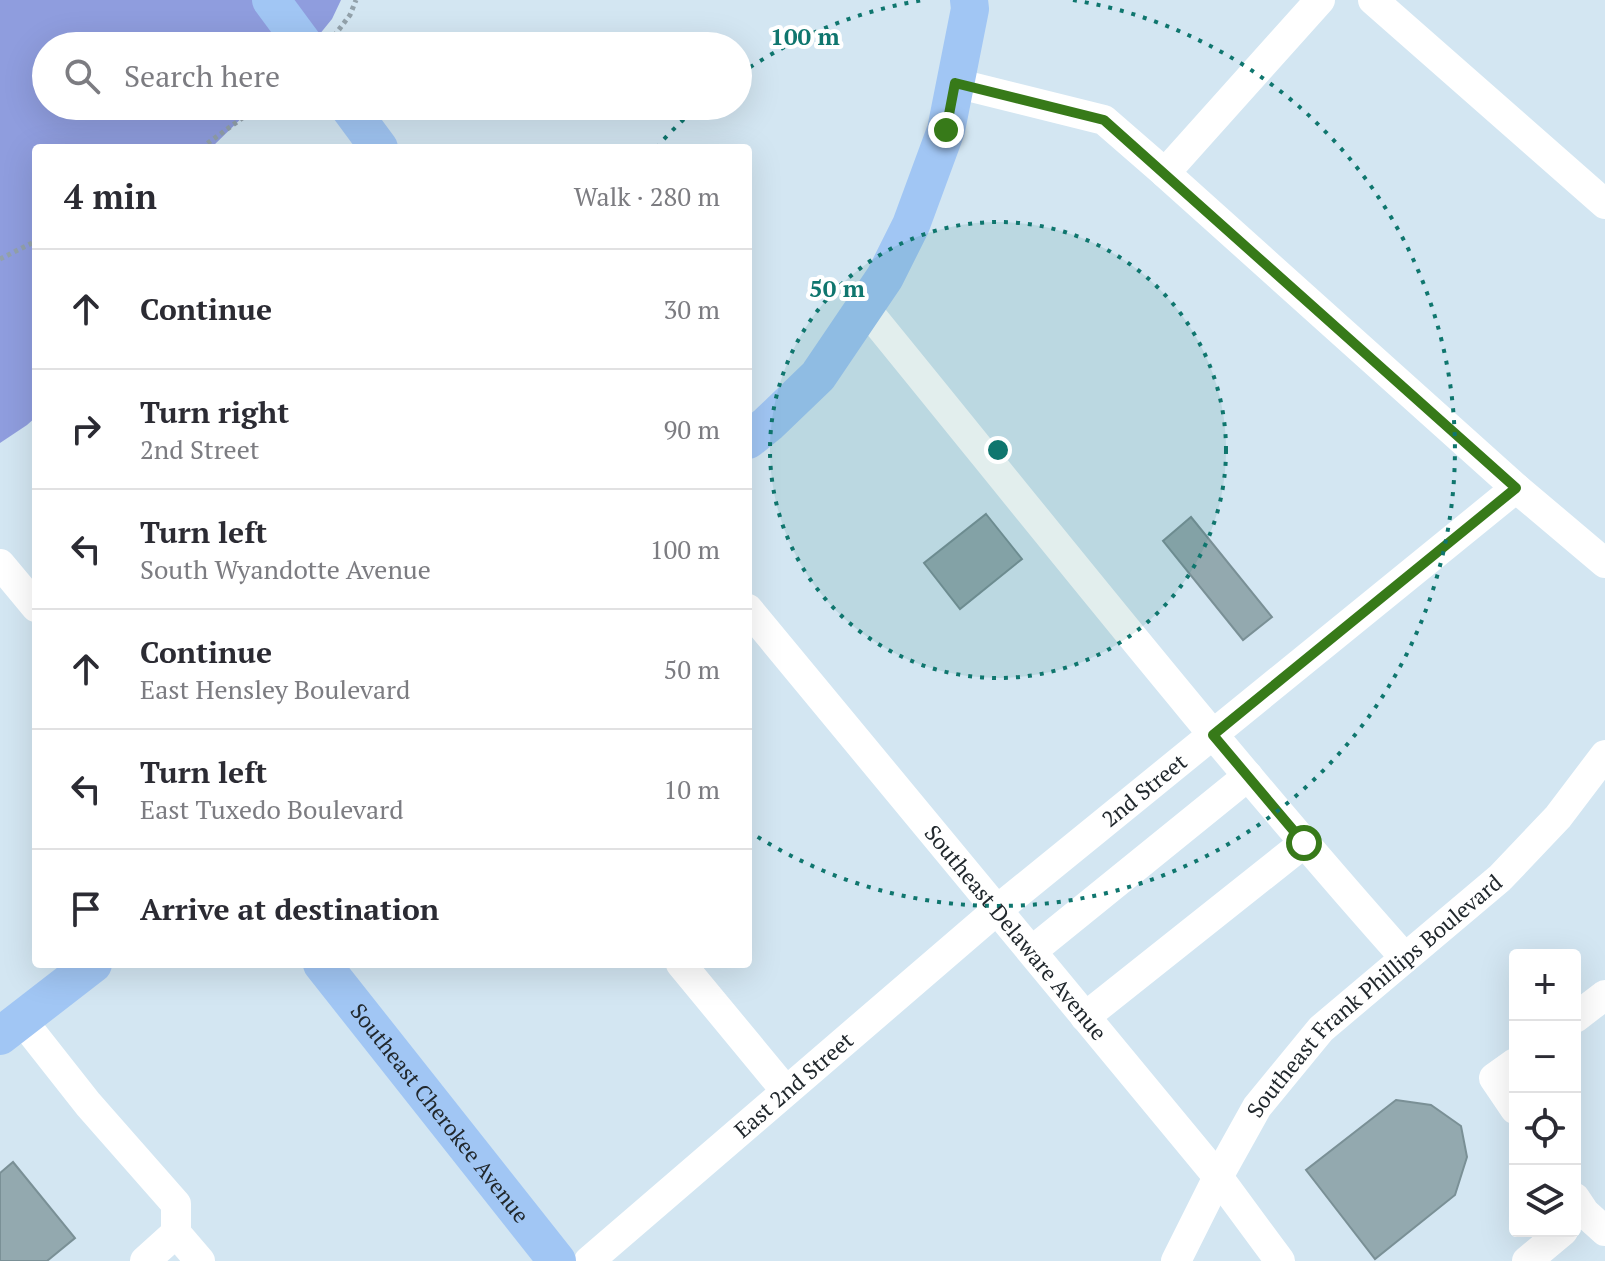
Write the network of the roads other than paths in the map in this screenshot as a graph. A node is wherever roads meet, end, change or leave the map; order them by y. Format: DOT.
graph roads {
  1 [pos="271,0"];
  2 [pos="969,0"];
  3 [pos="1320,0"];
  4 [pos="1373,0"];
  5 [pos="295,32"];
  6 [pos="955,83"];
  7 [pos="358,120"];
  8 [pos="376,144"];
  9 [pos="1165,173"];
  10 [pos="1605,204"];
  11 [pos="865,308"];
  12 [pos="752,437"];
  13 [pos="1516,488"];
  14 [pos="1605,563"];
  15 [pos="0,564"];
  16 [pos="32,602"];
  17 [pos="752,614"];
  18 [pos="1213,735"];
  19 [pos="1605,755"];
  20 [pos="1248,776"];
  21 [pos="1304,843"];
  22 [pos="997,910"];
  23 [pos="1032,951"];
  24 [pos="1405,958"];
  25 [pos="88,968"];
  26 [pos="325,968"];
  27 [pos="684,968"];
  28 [pos="1605,995"];
  29 [pos="1581,1013"];
  30 [pos="1085,1017"];
  31 [pos="10,1028"];
  32 [pos="1505,1071"];
  33 [pos="786,1091"];
  34 [pos="1511,1093"];
  35 [pos="1218,1177"];
  36 [pos="176,1233"];
  37 [pos="1558,1237"];
  38 [pos="145,1261"];
  39 [pos="200,1261"];
  40 [pos="557,1261"];
  41 [pos="589,1261"];
  42 [pos="1176,1261"];
  43 [pos="1280,1261"];
  44 [pos="1527,1261"];
  1 -- 5 [label="main road"];
  2 -- 6 [label="main road"];
  3 -- 9 [label="street"];
  4 -- 10 [label="street"];
  6 -- 9 [label="street"];
  6 -- 11 [label="main road"];
  7 -- 8 [label="main road"];
  9 -- 13 [label="street"];
  11 -- 12 [label="main road"];
  11 -- 18 [label="street"];
  13 -- 14 [label="street"];
  13 -- 18 [label="street, 2nd Street"];
  15 -- 16 [label="street"];
  17 -- 22 [label="street, Southeast Delaware Avenue"];
  18 -- 20 [label="street"];
  18 -- 22 [label="street, 2nd Street"];
  19 -- 24 [label="street, Southeast Frank Phillips Boulevard"];
  20 -- 21 [label="street"];
  20 -- 23 [label="street"];
  21 -- 24 [label="street"];
  21 -- 30 [label="street"];
  22 -- 23 [label="street, Southeast Delaware Avenue"];
  22 -- 33 [label="street, East 2nd Street"];
  23 -- 30 [label="street, Southeast Delaware Avenue"];
  24 -- 35 [label="street, Southeast Frank Phillips Boulevard"];
  25 -- 31 [label="main road"];
  26 -- 40 [label="main road, Southeast Cherokee Avenue"];
  27 -- 33 [label="street"];
  28 -- 29 [label="street"];
  30 -- 35 [label="street, Southeast Delaware Avenue"];
  31 -- 36 [label="street"];
  32 -- 34 [label="street"];
  33 -- 41 [label="street, East 2nd Street"];
  35 -- 42 [label="street, Southeast Frank Phillips Boulevard"];
  35 -- 43 [label="street, Southeast Delaware Avenue"];
  36 -- 38 [label="street"];
  36 -- 39 [label="street"];
  37 -- 44 [label="street"];
}
